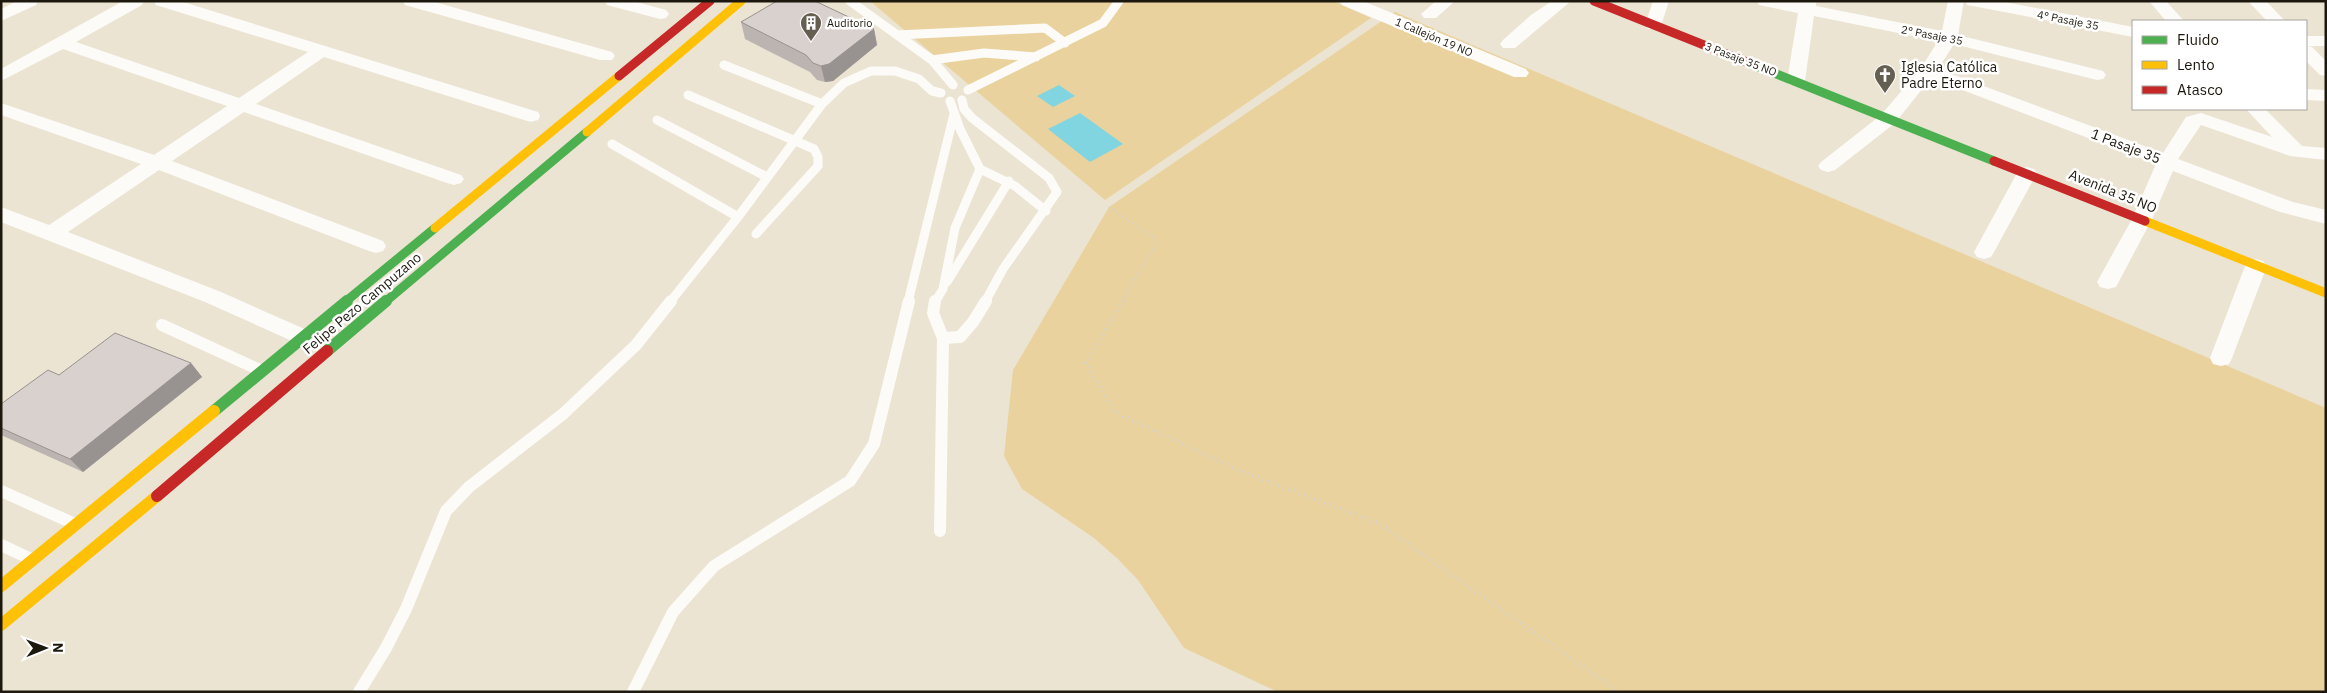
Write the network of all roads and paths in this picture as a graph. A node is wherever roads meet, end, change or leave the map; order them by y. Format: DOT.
graph roads {
  1 [pos="30,1"];
  2 [pos="136,1"];
  3 [pos="162,1"];
  4 [pos="411,1"];
  5 [pos="613,1"];
  6 [pos="710,1"];
  7 [pos="741,1"];
  8 [pos="850,1"];
  9 [pos="1120,1"];
  10 [pos="1348,1"];
  11 [pos="1447,1"];
  12 [pos="1563,1"];
  13 [pos="1594,1"];
  14 [pos="1661,1"];
  15 [pos="1765,1"];
  16 [pos="1956,1"];
  17 [pos="1973,1"];
  18 [pos="2157,1"];
  19 [pos="2256,1"];
  20 [pos="1808,6"];
  21 [pos="660,14"];
  22 [pos="1430,14"];
  23 [pos="1,16"];
  24 [pos="2174,20"];
  25 [pos="2275,20"];
  26 [pos="1654,25"];
  27 [pos="2132,32"];
  28 [pos="898,34"];
  29 [pos="1949,38"];
  30 [pos="2307,41"];
  31 [pos="2326,41"];
  32 [pos="63,43"];
  33 [pos="1065,43"];
  34 [pos="1509,44"];
  35 [pos="323,50"];
  36 [pos="2307,52"];
  37 [pos="606,56"];
  38 [pos="1036,57"];
  39 [pos="932,60"];
  40 [pos="724,65"];
  41 [pos="1928,71"];
  42 [pos="2326,71"];
  43 [pos="1520,74"];
  44 [pos="2097,75"];
  45 [pos="1,76"];
  46 [pos="1796,81"];
  47 [pos="954,85"];
  48 [pos="968,90"];
  49 [pos="940,93"];
  50 [pos="688,95"];
  51 [pos="2307,95"];
  52 [pos="2326,96"];
  53 [pos="962,100"];
  54 [pos="950,102"];
  55 [pos="822,104"];
  56 [pos="241,106"];
  57 [pos="1,109"];
  58 [pos="2256,110"];
  59 [pos="954,114"];
  60 [pos="531,116"];
  61 [pos="1888,119"];
  62 [pos="657,120"];
  63 [pos="793,142"];
  64 [pos="612,144"];
  65 [pos="2297,152"];
  66 [pos="2326,154"];
  67 [pos="2167,161"];
  68 [pos="158,162"];
  69 [pos="1828,166"];
  70 [pos="980,169"];
  71 [pos="2027,173"];
  72 [pos="767,177"];
  73 [pos="454,179"];
  74 [pos="1009,181"];
  75 [pos="1109,207"];
  76 [pos="1046,211"];
  77 [pos="1,214"];
  78 [pos="738,217"];
  79 [pos="2326,217"];
  80 [pos="2142,219"];
  81 [pos="956,228"];
  82 [pos="52,233"];
  83 [pos="977,233"];
  84 [pos="756,234"];
  85 [pos="376,246"];
  86 [pos="1984,252"];
  87 [pos="2256,266"];
  88 [pos="2108,282"];
  89 [pos="943,289"];
  90 [pos="2326,293"];
  91 [pos="162,325"];
  92 [pos="301,337"];
  93 [pos="942,338"];
  94 [pos="2221,358"];
  95 [pos="262,370"];
  96 [pos="1,491"];
  97 [pos="76,525"];
  98 [pos="940,531"];
  99 [pos="1,545"];
  100 [pos="37,557"];
  101 [pos="61,565"];
  102 [pos="1,586"];
  103 [pos="1,625"];
  104 [pos="359,692"];
  105 [pos="633,692"];
  106 [pos="1620,692"];
  1 -- 23 [label="street"];
  2 -- 32 [label="street"];
  3 -- 35 [label="street"];
  4 -- 37 [label="street"];
  5 -- 21 [label="street"];
  6 -- 92 [label="main road, Felipe Pezo Campuzano"];
  7 -- 101 [label="main road, Felipe Pezo Campuzano"];
  8 -- 28 [label="lane"];
  9 -- 33 [label="lane"];
  10 -- 43 [label="street, 1 Callejón 19 NO"];
  11 -- 22 [label="street"];
  12 -- 34 [label="street"];
  13 -- 26 [label="main road, 3 Pasaje 35 NO"];
  14 -- 26 [label="street"];
  15 -- 20 [label="street, 2° Pasaje 35"];
  16 -- 29 [label="street"];
  17 -- 27 [label="street, 4° Pasaje 35"];
  18 -- 24 [label="street"];
  19 -- 25 [label="street"];
  20 -- 29 [label="street, 2° Pasaje 35"];
  20 -- 46 [label="street"];
  26 -- 46 [label="main road, 3 Pasaje 35 NO"];
  28 -- 33 [label="lane"];
  28 -- 39 [label="lane"];
  29 -- 41 [label="street"];
  29 -- 44 [label="street, 2° Pasaje 35"];
  30 -- 31 [label="street"];
  32 -- 45 [label="street"];
  32 -- 56 [label="street"];
  33 -- 38 [label="lane"];
  35 -- 56 [label="street"];
  35 -- 60 [label="street"];
  36 -- 42 [label="street"];
  38 -- 39 [label="lane"];
  38 -- 48 [label="lane"];
  39 -- 47 [label="lane"];
  40 -- 55 [label="lane"];
  41 -- 61 [label="street"];
  41 -- 67 [label="street, 1 Pasaje 35"];
  46 -- 61 [label="main road, 3 Pasaje 35 NO"];
  47 -- 48 [label="lane"];
  47 -- 49 [label="lane"];
  48 -- 53 [label="lane"];
  49 -- 54 [label="lane"];
  49 -- 55 [label="lane"];
  50 -- 63 [label="lane"];
  51 -- 52 [label="street"];
  53 -- 54 [label="lane"];
  53 -- 76 [label="lane"];
  54 -- 59 [label="lane"];
  55 -- 63 [label="lane"];
  56 -- 68 [label="street"];
  56 -- 73 [label="street"];
  57 -- 68 [label="street"];
  58 -- 65 [label="street"];
  59 -- 70 [label="lane"];
  59 -- 105 [label="lane"];
  61 -- 69 [label="street"];
  61 -- 71 [label="main road, Avenida 35 NO"];
  62 -- 72 [label="lane"];
  63 -- 72 [label="lane"];
  63 -- 84 [label="lane"];
  64 -- 78 [label="lane"];
  65 -- 66 [label="street"];
  65 -- 67 [label="street"];
  67 -- 79 [label="street, 1 Pasaje 35"];
  67 -- 80 [label="street"];
  68 -- 82 [label="street"];
  68 -- 85 [label="street"];
  70 -- 74 [label="lane"];
  70 -- 81 [label="lane"];
  71 -- 80 [label="main road, Avenida 35 NO"];
  71 -- 86 [label="street"];
  72 -- 78 [label="lane"];
  74 -- 76 [label="lane"];
  74 -- 83 [label="lane"];
  75 -- 106 [label="path"];
  76 -- 93 [label="lane"];
  77 -- 82 [label="street"];
  78 -- 104 [label="lane"];
  80 -- 87 [label="main road, Avenida 35 NO"];
  80 -- 88 [label="street"];
  81 -- 83 [label="lane"];
  81 -- 89 [label="lane"];
  82 -- 92 [label="street"];
  83 -- 89 [label="lane"];
  87 -- 90 [label="main road, Avenida 35 NO"];
  87 -- 94 [label="street"];
  89 -- 93 [label="lane"];
  91 -- 95 [label="lane"];
  92 -- 95 [label="main road, Felipe Pezo Campuzano"];
  93 -- 98 [label="lane"];
  95 -- 97 [label="main road, Felipe Pezo Campuzano"];
  96 -- 97 [label="lane"];
  97 -- 100 [label="main road, Felipe Pezo Campuzano"];
  99 -- 100 [label="lane"];
  100 -- 101 [label="main road"];
  100 -- 102 [label="main road, Felipe Pezo Campuzano"];
  101 -- 103 [label="main road, Felipe Pezo Campuzano"];
}
